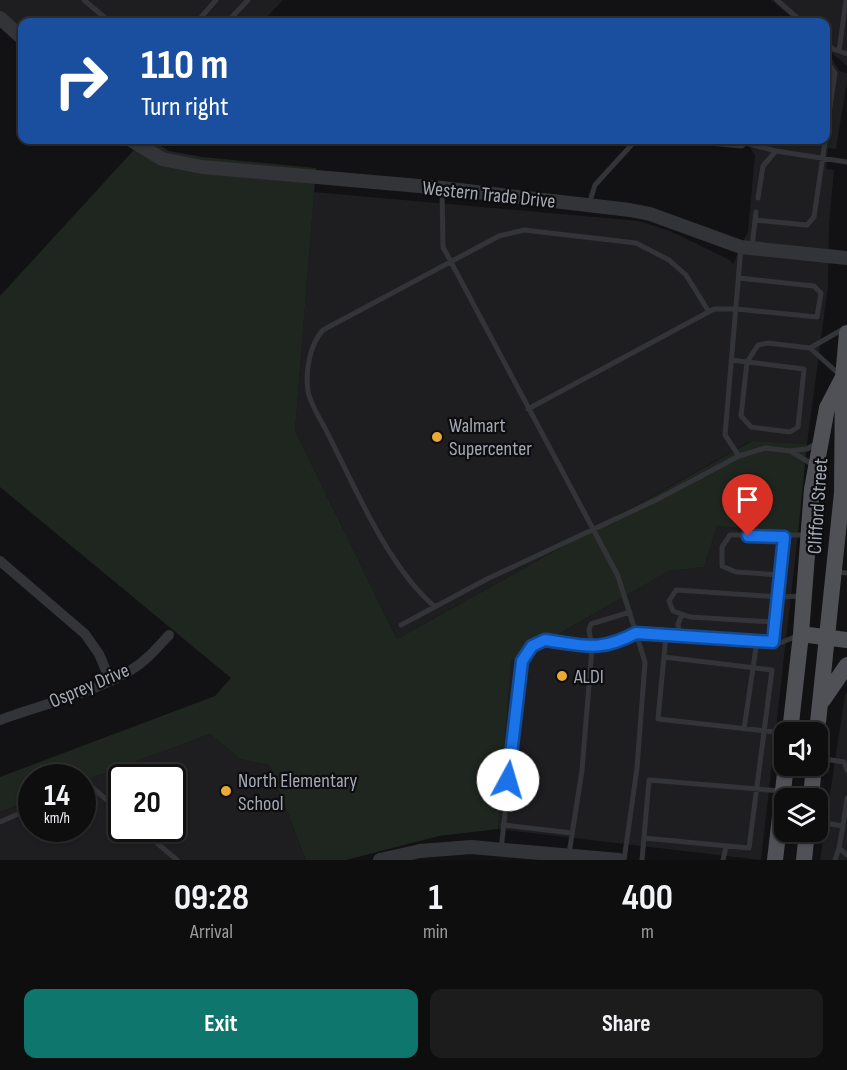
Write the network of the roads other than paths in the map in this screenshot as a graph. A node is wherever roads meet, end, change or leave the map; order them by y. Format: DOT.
graph roads {
  1 [pos="84,0"];
  2 [pos="216,0"];
  3 [pos="248,0"];
  4 [pos="777,0"];
  5 [pos="846,0"];
  6 [pos="0,18"];
  7 [pos="105,18"];
  8 [pos="200,18"];
  9 [pos="232,18"];
  10 [pos="797,18"];
  11 [pos="18,34"];
  12 [pos="830,45"];
  13 [pos="839,51"];
  14 [pos="847,54"];
  15 [pos="830,66"];
  16 [pos="830,94"];
  17 [pos="138,144"];
  18 [pos="632,144"];
  19 [pos="720,144"];
  20 [pos="744,144"];
  21 [pos="756,144"];
  22 [pos="824,144"];
  23 [pos="776,151"];
  24 [pos="823,158"];
  25 [pos="847,162"];
  26 [pos="442,188"];
  27 [pos="758,198"];
  28 [pos="589,205"];
  29 [pos="756,212"];
  30 [pos="755,220"];
  31 [pos="746,248"];
  32 [pos="847,258"];
  33 [pos="451,262"];
  34 [pos="739,278"];
  35 [pos="736,309"];
  36 [pos="709,312"];
  37 [pos="847,327"];
  38 [pos="847,333"];
  39 [pos="810,348"];
  40 [pos="731,360"];
  41 [pos="747,362"];
  42 [pos="845,378"];
  43 [pos="528,409"];
  44 [pos="845,430"];
  45 [pos="821,440"];
  46 [pos="790,452"];
  47 [pos="739,456"];
  48 [pos="816,467"];
  49 [pos="592,529"];
  50 [pos="808,535"];
  51 [pos="784,537"];
  52 [pos="842,548"];
  53 [pos="0,561"];
  54 [pos="840,572"];
  55 [pos="781,575"];
  56 [pos="804,596"];
  57 [pos="779,597"];
  58 [pos="435,607"];
  59 [pos="630,612"];
  60 [pos="682,614"];
  61 [pos="774,622"];
  62 [pos="401,625"];
  63 [pos="636,633"];
  64 [pos="801,634"];
  65 [pos="169,635"];
  66 [pos="666,635"];
  67 [pos="679,636"];
  68 [pos="827,638"];
  69 [pos="847,640"];
  70 [pos="757,641"];
  71 [pos="773,642"];
  72 [pos="592,648"];
  73 [pos="664,657"];
  74 [pos="847,665"];
  75 [pos="753,667"];
  76 [pos="110,680"];
  77 [pos="820,706"];
  78 [pos="0,720"];
  79 [pos="791,722"];
  80 [pos="818,722"];
  81 [pos="744,729"];
  82 [pos="763,731"];
  83 [pos="774,732"];
  84 [pos="828,759"];
  85 [pos="845,761"];
  86 [pos="847,770"];
  87 [pos="756,789"];
  88 [pos="774,790"];
  89 [pos="96,791"];
  90 [pos="847,798"];
  91 [pos="108,801"];
  92 [pos="18,814"];
  93 [pos="0,822"];
  94 [pos="828,824"];
  95 [pos="503,825"];
  96 [pos="843,826"];
  97 [pos="572,833"];
  98 [pos="644,838"];
  99 [pos="156,842"];
  100 [pos="777,842"];
  101 [pos="807,842"];
  102 [pos="726,846"];
  103 [pos="839,848"];
  104 [pos="501,850"];
  105 [pos="435,855"];
  106 [pos="847,855"];
  107 [pos="569,856"];
  108 [pos="807,858"];
  109 [pos="177,860"];
  110 [pos="380,860"];
  111 [pos="618,860"];
  112 [pos="624,860"];
  113 [pos="642,860"];
  114 [pos="723,860"];
  115 [pos="775,860"];
  116 [pos="835,860"];
  1 -- 7 [label="lane"];
  2 -- 8 [label="lane"];
  3 -- 9 [label="lane"];
  4 -- 10 [label="lane"];
  5 -- 13 [label="lane"];
  6 -- 11 [label="street"];
  12 -- 13 [label="lane"];
  13 -- 14 [label="lane"];
  15 -- 16 [label="lane"];
  17 -- 26 [label="street, Western Trade Drive"];
  18 -- 28 [label="lane"];
  19 -- 20 [label="lane"];
  21 -- 23 [label="lane"];
  22 -- 24 [label="lane"];
  23 -- 24 [label="lane"];
  23 -- 27 [label="lane"];
  24 -- 25 [label="lane"];
  24 -- 30 [label="lane"];
  26 -- 28 [label="street, Western Trade Drive"];
  26 -- 33 [label="lane"];
  28 -- 31 [label="street, Western Trade Drive"];
  29 -- 30 [label="lane"];
  30 -- 31 [label="lane"];
  31 -- 32 [label="street, Western Trade Drive"];
  31 -- 34 [label="lane"];
  33 -- 36 [label="lane"];
  33 -- 43 [label="lane"];
  33 -- 58 [label="lane"];
  34 -- 35 [label="lane"];
  34 -- 35 [label="lane"];
  35 -- 36 [label="lane"];
  35 -- 40 [label="lane"];
  36 -- 43 [label="lane"];
  37 -- 39 [label="lane"];
  38 -- 42 [label="main road, Clifford Street"];
  39 -- 41 [label="lane"];
  39 -- 42 [label="lane"];
  40 -- 41 [label="lane"];
  40 -- 47 [label="lane"];
  41 -- 41 [label="lane"];
  42 -- 44 [label="main road, Clifford Street"];
  42 -- 45 [label="main road, Clifford Street"];
  43 -- 49 [label="lane"];
  44 -- 52 [label="main road, Clifford Street"];
  45 -- 46 [label="lane"];
  45 -- 48 [label="main road, Clifford Street"];
  46 -- 47 [label="lane"];
  46 -- 48 [label="lane"];
  47 -- 49 [label="lane"];
  48 -- 50 [label="main road, Clifford Street"];
  49 -- 58 [label="lane"];
  49 -- 59 [label="lane"];
  50 -- 51 [label="lane"];
  50 -- 56 [label="main road, Clifford Street"];
  51 -- 55 [label="lane"];
  51 -- 55 [label="lane"];
  52 -- 54 [label="main road, Clifford Street"];
  53 -- 76 [label="street"];
  54 -- 68 [label="main road, Clifford Street"];
  55 -- 57 [label="lane"];
  56 -- 57 [label="lane"];
  56 -- 64 [label="main road, Clifford Street"];
  57 -- 60 [label="lane"];
  57 -- 61 [label="lane"];
  58 -- 62 [label="lane"];
  59 -- 63 [label="lane"];
  59 -- 72 [label="lane"];
  60 -- 61 [label="lane"];
  60 -- 67 [label="lane"];
  61 -- 71 [label="lane"];
  63 -- 66 [label="lane"];
  63 -- 72 [label="lane"];
  63 -- 112 [label="lane"];
  64 -- 68 [label="main road"];
  64 -- 71 [label="lane"];
  64 -- 79 [label="main road, Clifford Street"];
  65 -- 76 [label="street, Osprey Drive"];
  66 -- 67 [label="lane"];
  66 -- 73 [label="lane"];
  67 -- 70 [label="lane"];
  68 -- 69 [label="main road"];
  68 -- 77 [label="main road, Clifford Street"];
  70 -- 71 [label="lane"];
  70 -- 75 [label="lane"];
  72 -- 95 [label="lane"];
  72 -- 97 [label="lane"];
  73 -- 75 [label="lane"];
  73 -- 81 [label="lane"];
  74 -- 77 [label="main road"];
  75 -- 81 [label="lane"];
  75 -- 82 [label="lane"];
  76 -- 78 [label="street, Osprey Drive"];
  77 -- 80 [label="main road, Clifford Street"];
  81 -- 82 [label="lane"];
  82 -- 83 [label="lane"];
  82 -- 87 [label="lane"];
  84 -- 85 [label="lane"];
  85 -- 86 [label="lane"];
  87 -- 88 [label="lane"];
  87 -- 98 [label="lane"];
  87 -- 102 [label="lane"];
  89 -- 91 [label="lane"];
  90 -- 96 [label="lane"];
  92 -- 93 [label="lane"];
  94 -- 96 [label="lane"];
  95 -- 97 [label="lane"];
  95 -- 104 [label="lane"];
  96 -- 103 [label="lane"];
  97 -- 107 [label="lane"];
  98 -- 102 [label="lane"];
  98 -- 113 [label="lane"];
  99 -- 109 [label="lane"];
  100 -- 115 [label="main road"];
  101 -- 108 [label="main road"];
  102 -- 114 [label="lane"];
  103 -- 106 [label="lane"];
  103 -- 116 [label="lane"];
  104 -- 105 [label="street"];
  104 -- 107 [label="street"];
  105 -- 110 [label="street"];
  107 -- 111 [label="street"];
}
